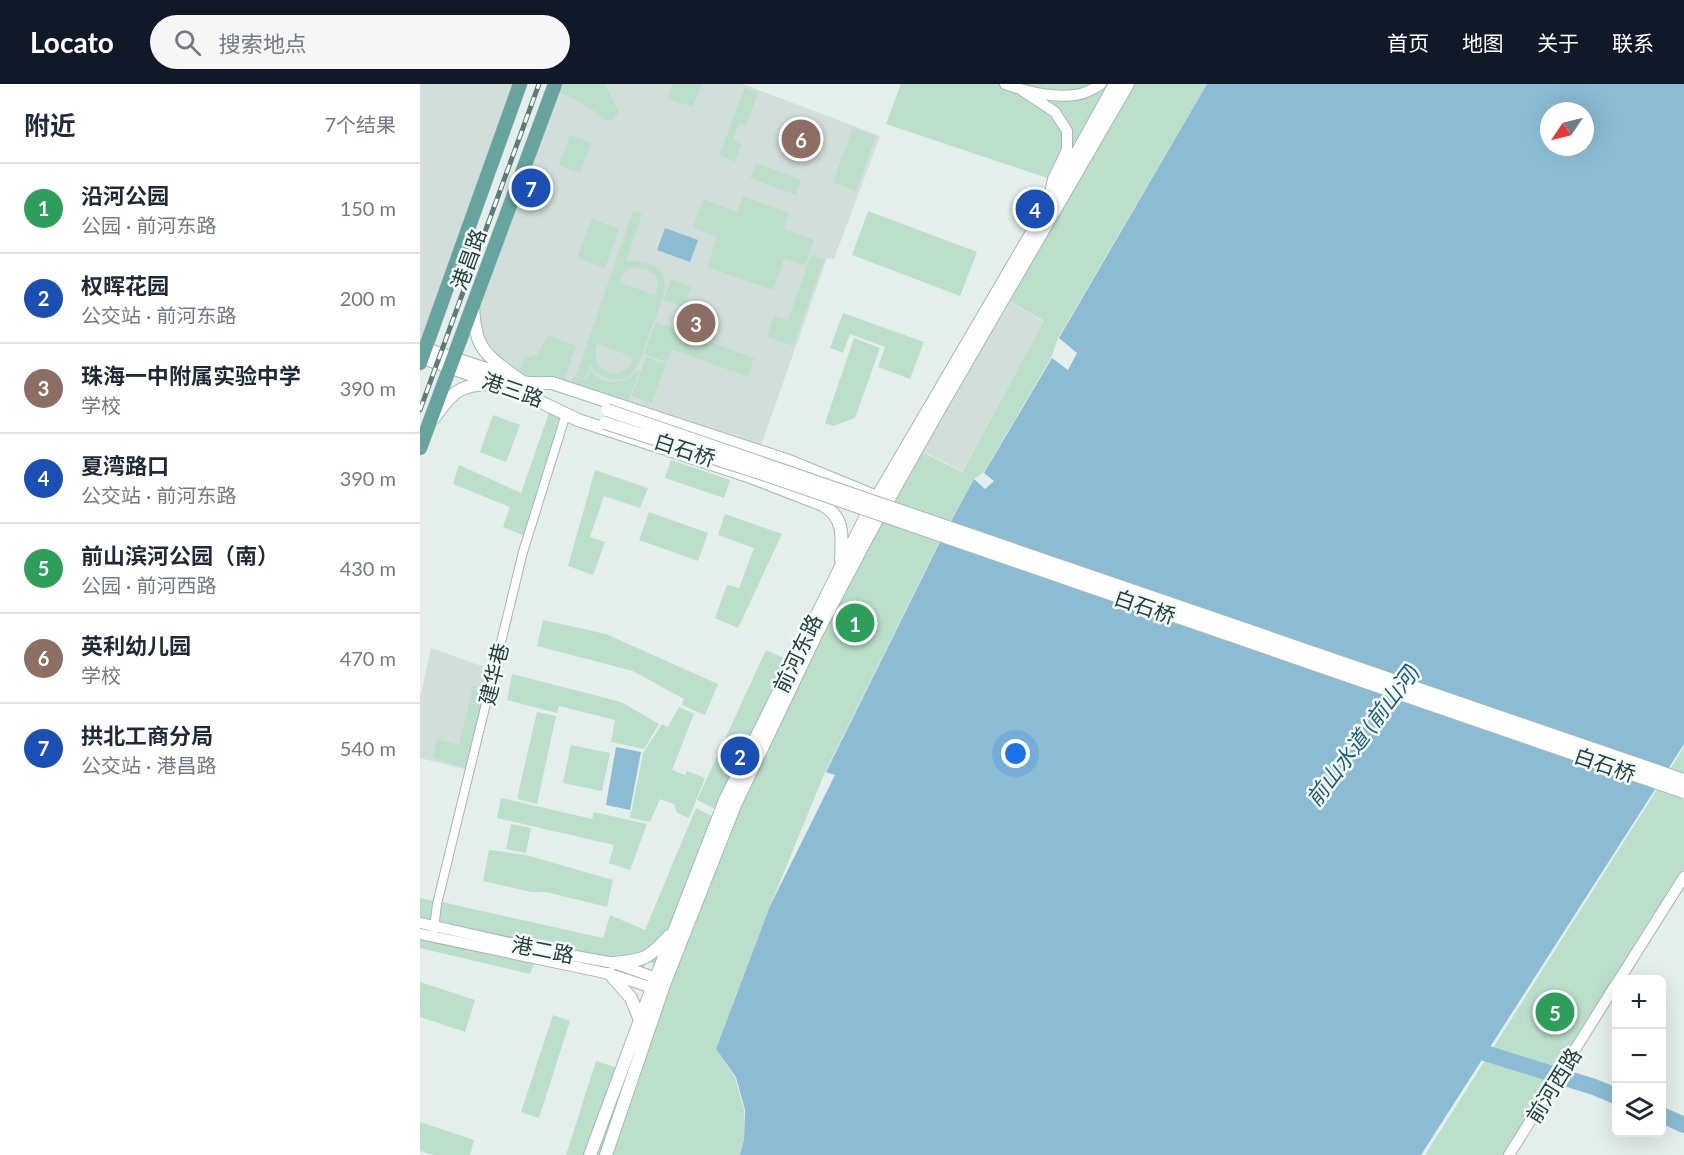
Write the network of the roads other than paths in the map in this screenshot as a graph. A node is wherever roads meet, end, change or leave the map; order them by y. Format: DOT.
graph roads {
  1 [pos="520,84"];
  2 [pos="555,84"];
  3 [pos="1005,84"];
  4 [pos="1101,84"];
  5 [pos="1115,84"];
  6 [pos="1128,84"];
  7 [pos="1023,91"];
  8 [pos="1048,205"];
  9 [pos="473,306"];
  10 [pos="422,355"];
  11 [pos="452,363"];
  12 [pos="496,384"];
  13 [pos="522,387"];
  14 [pos="566,414"];
  15 [pos="606,416"];
  16 [pos="429,426"];
  17 [pos="420,448"];
  18 [pos="877,497"];
  19 [pos="840,565"];
  20 [pos="1684,780"];
  21 [pos="1684,792"];
  22 [pos="1684,877"];
  23 [pos="420,923"];
  24 [pos="674,930"];
  25 [pos="434,932"];
  26 [pos="420,934"];
  27 [pos="612,969"];
  28 [pos="1622,975"];
  29 [pos="658,985"];
  30 [pos="1612,992"];
  31 [pos="640,1020"];
  32 [pos="590,1155"];
  33 [pos="606,1155"];
  34 [pos="1509,1155"];
  1 -- 10 [label="main road, 港昌路"];
  2 -- 9 [label="main road, 港昌路"];
  3 -- 7 [label="street"];
  4 -- 7 [label="street"];
  5 -- 8 [label="main road, 前河东路"];
  6 -- 29 [label="main road, 前河东路"];
  7 -- 8 [label="street"];
  8 -- 18 [label="main road, 前河东路"];
  9 -- 11 [label="main road, 港昌路"];
  9 -- 13 [label="main road"];
  10 -- 11 [label="main road, 港三路"];
  11 -- 12 [label="main road, 港三路"];
  11 -- 13 [label="main road"];
  11 -- 16 [label="main road, 港昌路"];
  12 -- 13 [label="main road, 港三路"];
  12 -- 16 [label="main road"];
  13 -- 14 [label="main road"];
  13 -- 15 [label="main road"];
  13 -- 18 [label="main road"];
  14 -- 19 [label="main road"];
  14 -- 25 [label="street, 建华巷"];
  15 -- 20 [label="main road, 白石桥, bridge"];
  15 -- 21 [label="main road, 白石桥, bridge"];
  16 -- 17 [label="main road, 港昌路"];
  18 -- 19 [label="main road, 前河东路"];
  19 -- 24 [label="main road, 前河东路"];
  22 -- 28 [label="street"];
  23 -- 25 [label="street, 港二路"];
  24 -- 27 [label="main road"];
  24 -- 29 [label="main road, 前河东路"];
  25 -- 26 [label="street, 港二路"];
  25 -- 27 [label="street, 港二路"];
  27 -- 29 [label="street, 港二路"];
  27 -- 31 [label="main road"];
  29 -- 31 [label="main road, 前河东路"];
  29 -- 33 [label="main road, 前河东路"];
  30 -- 34 [label="street, 前河西路"];
  31 -- 32 [label="main road, 前河东路"];
}
